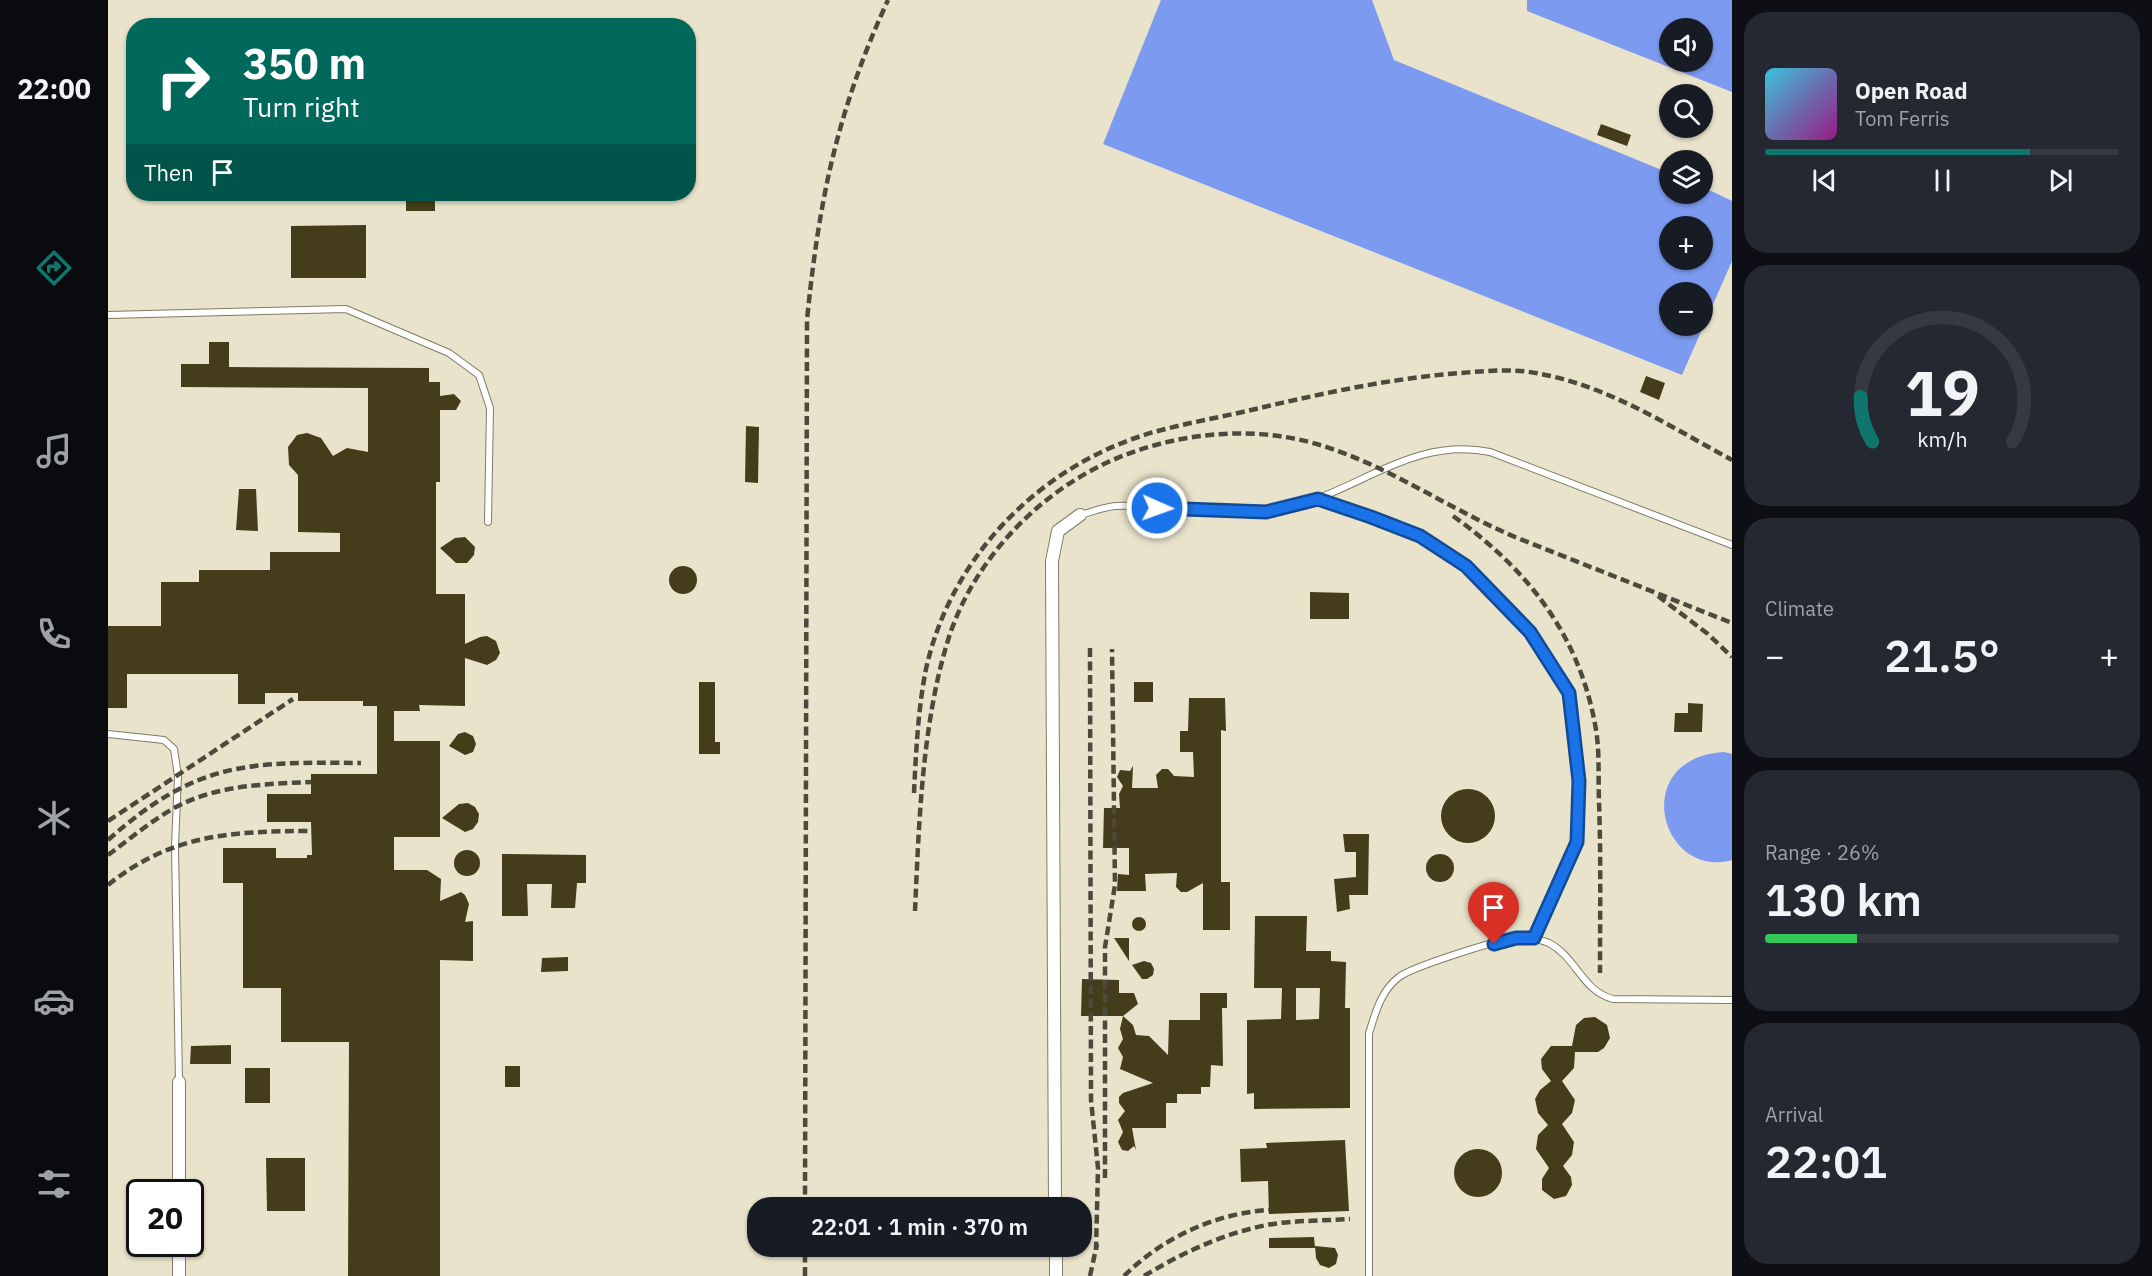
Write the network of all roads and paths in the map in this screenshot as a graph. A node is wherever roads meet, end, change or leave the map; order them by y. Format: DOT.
graph roads {
  1 [pos="108,315"];
  2 [pos="1318,499"];
  3 [pos="1080,515"];
  4 [pos="488,522"];
  5 [pos="1732,545"];
  6 [pos="108,734"];
  7 [pos="1534,938"];
  8 [pos="1732,1000"];
  9 [pos="179,1082"];
  10 [pos="179,1179"];
  11 [pos="1055,1197"];
  12 [pos="179,1257"];
  13 [pos="1056,1257"];
  14 [pos="179,1276"];
  15 [pos="1056,1276"];
  16 [pos="1369,1276"];
  1 -- 4 [label="lane"];
  2 -- 3 [label="lane"];
  2 -- 5 [label="lane"];
  2 -- 7 [label="lane"];
  3 -- 11 [label="street"];
  6 -- 9 [label="lane"];
  7 -- 8 [label="lane"];
  7 -- 16 [label="lane"];
  9 -- 10 [label="street"];
  12 -- 14 [label="street"];
  13 -- 15 [label="street"];
}
